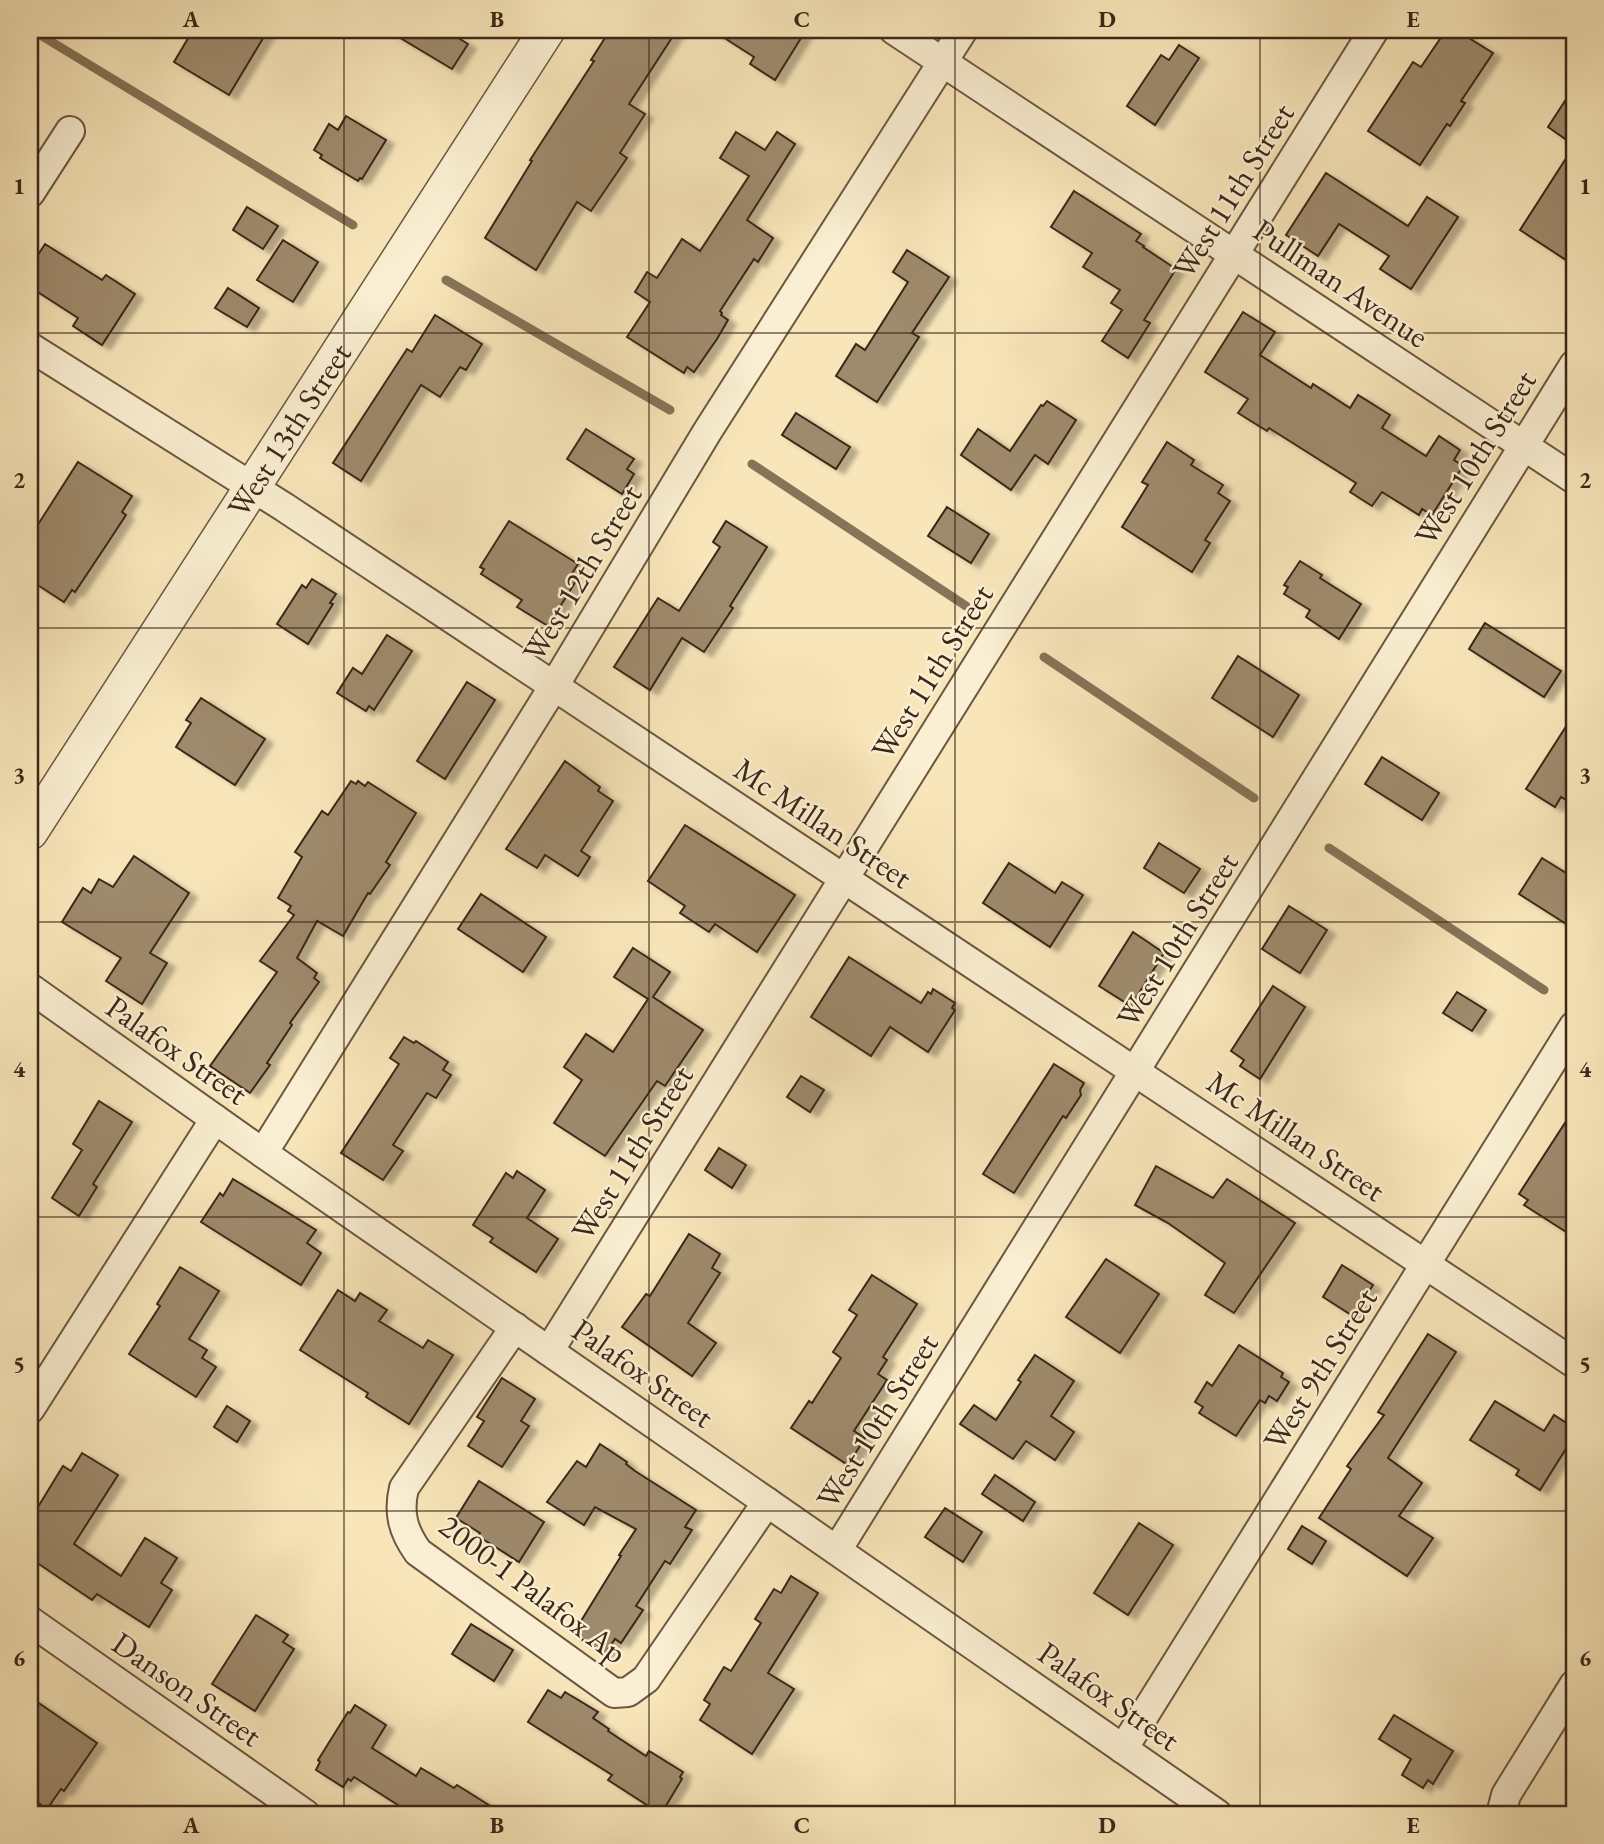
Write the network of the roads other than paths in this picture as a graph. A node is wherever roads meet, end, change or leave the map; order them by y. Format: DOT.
graph roads {
  1 [pos="547,30"];
  2 [pos="894,30"];
  3 [pos="963,30"];
  4 [pos="1374,30"];
  5 [pos="943,62"];
  6 [pos="70,131"];
  7 [pos="30,193"];
  8 [pos="1236,254"];
  9 [pos="30,347"];
  10 [pos="1574,365"];
  11 [pos="1523,446"];
  12 [pos="1574,479"];
  13 [pos="253,487"];
  14 [pos="554,686"];
  15 [pos="30,832"];
  16 [pos="845,880"];
  17 [pos="30,988"];
  18 [pos="1574,1026"];
  19 [pos="1136,1072"];
  20 [pos="215,1119"];
  21 [pos="263,1153"];
  22 [pos="1427,1265"];
  23 [pos="515,1327"];
  24 [pos="549,1351"];
  25 [pos="1574,1363"];
  26 [pos="30,1409"];
  27 [pos="767,1502"];
  28 [pos="837,1550"];
  29 [pos="30,1621"];
  30 [pos="1574,1685"];
  31 [pos="1123,1749"];
  32 [pos="305,1814"];
  33 [pos="1216,1814"];
  34 [pos="1501,1814"];
  1 -- 13 [label="street, West 13th Street"];
  2 -- 5 [label="street, Pullman Avenue"];
  3 -- 5 [label="street, West 12th Street"];
  4 -- 8 [label="street, West 11th Street"];
  5 -- 8 [label="street, Pullman Avenue"];
  5 -- 14 [label="street, West 12th Street"];
  6 -- 7 [label="street"];
  8 -- 11 [label="street, Pullman Avenue"];
  8 -- 16 [label="street, West 11th Street"];
  9 -- 13 [label="street, Mc Millan Street"];
  10 -- 11 [label="street, West 10th Street"];
  11 -- 12 [label="street, Pullman Avenue"];
  11 -- 19 [label="street, West 10th Street"];
  13 -- 14 [label="street, Mc Millan Street"];
  13 -- 15 [label="street, West 13th Street"];
  14 -- 16 [label="street, Mc Millan Street"];
  14 -- 21 [label="street, West 12th Street"];
  16 -- 19 [label="street, Mc Millan Street"];
  16 -- 24 [label="street, West 11th Street"];
  17 -- 20 [label="street, Palafox Street"];
  18 -- 22 [label="street, West 9th Street"];
  19 -- 22 [label="street, Mc Millan Street"];
  19 -- 28 [label="street, West 10th Street"];
  20 -- 21 [label="street, Palafox Street"];
  20 -- 26 [label="street"];
  21 -- 23 [label="street, Palafox Street"];
  22 -- 25 [label="street, Mc Millan Street"];
  22 -- 31 [label="street, West 9th Street"];
  23 -- 24 [label="street, Palafox Street"];
  23 -- 27 [label="street, 2000-1 Palafox Ap"];
  24 -- 27 [label="street, Palafox Street"];
  27 -- 28 [label="street, Palafox Street"];
  28 -- 31 [label="street, Palafox Street"];
  29 -- 32 [label="street, Danson Street"];
  30 -- 34 [label="street"];
  31 -- 33 [label="street, Palafox Street"];
}
